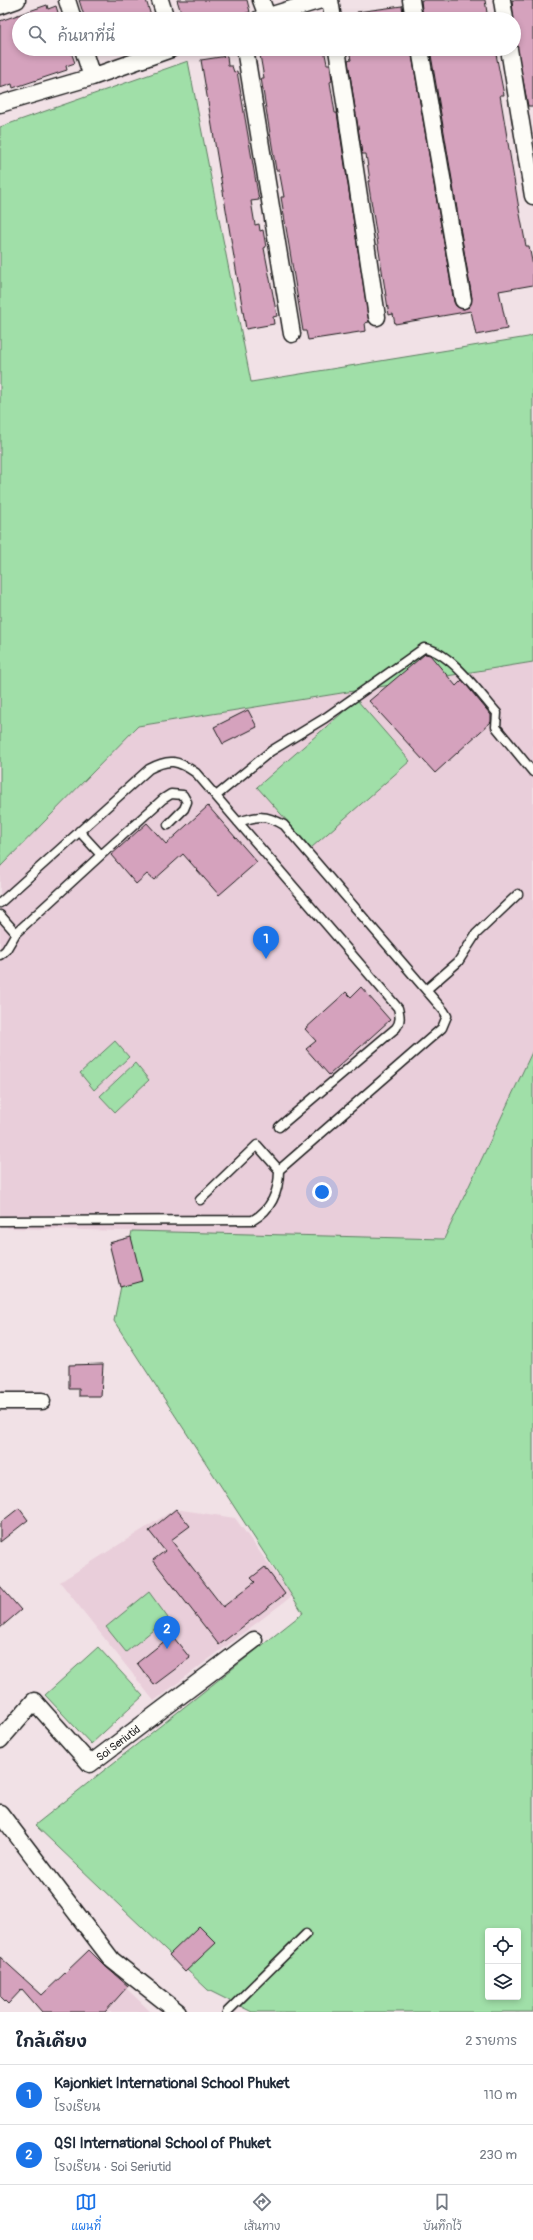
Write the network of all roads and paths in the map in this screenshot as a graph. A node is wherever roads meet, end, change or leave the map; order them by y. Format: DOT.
graph roads {
  1 [pos="17,0"];
  2 [pos="67,0"];
  3 [pos="160,0"];
  4 [pos="261,0"];
  5 [pos="321,0"];
  6 [pos="330,0"];
  7 [pos="411,0"];
  8 [pos="502,0"];
  9 [pos="0,6"];
  10 [pos="71,12"];
  11 [pos="164,12"];
  12 [pos="262,12"];
  13 [pos="282,12"];
  14 [pos="332,12"];
  15 [pos="413,12"];
  16 [pos="504,12"];
  17 [pos="84,56"];
  18 [pos="151,56"];
  19 [pos="246,56"];
  20 [pos="338,56"];
  21 [pos="421,56"];
  22 [pos="510,56"];
  23 [pos="92,77"];
  24 [pos="0,104"];
  25 [pos="533,193"];
  26 [pos="463,300"];
  27 [pos="378,317"];
  28 [pos="292,334"];
  29 [pos="533,772"];
  30 [pos="216,796"];
  31 [pos="238,822"];
  32 [pos="168,825"];
  33 [pos="78,831"];
  34 [pos="101,855"];
  35 [pos="518,894"];
  36 [pos="0,903"];
  37 [pos="0,915"];
  38 [pos="16,933"];
  39 [pos="0,955"];
  40 [pos="426,990"];
  41 [pos="279,1127"];
  42 [pos="279,1170"];
  43 [pos="200,1200"];
  44 [pos="0,1221"];
  45 [pos="0,1401"];
  46 [pos="42,1401"];
  47 [pos="254,1640"];
  48 [pos="0,1740"];
  49 [pos="0,1813"];
  50 [pos="306,1934"];
  51 [pos="178,2012"];
  52 [pos="227,2012"];
  1 -- 9 [label="street"];
  2 -- 10 [label="street"];
  3 -- 11 [label="street"];
  4 -- 12 [label="street"];
  5 -- 13 [label="street"];
  6 -- 14 [label="street"];
  7 -- 15 [label="street"];
  8 -- 16 [label="street"];
  17 -- 23 [label="street"];
  18 -- 23 [label="street"];
  19 -- 28 [label="street"];
  20 -- 27 [label="street"];
  21 -- 26 [label="street"];
  22 -- 25 [label="street"];
  23 -- 24 [label="street"];
  29 -- 30 [label="lane"];
  30 -- 31 [label="lane"];
  30 -- 33 [label="lane"];
  31 -- 40 [label="lane"];
  31 -- 41 [label="lane"];
  32 -- 34 [label="lane"];
  33 -- 34 [label="lane"];
  33 -- 36 [label="lane"];
  34 -- 38 [label="lane"];
  35 -- 40 [label="lane"];
  37 -- 38 [label="lane"];
  38 -- 39 [label="lane"];
  40 -- 42 [label="lane"];
  42 -- 43 [label="lane"];
  42 -- 44 [label="lane"];
  45 -- 46 [label="street"];
  47 -- 48 [label="street, Soi Seriutid"];
  49 -- 51 [label="street"];
  50 -- 52 [label="lane"];
}
